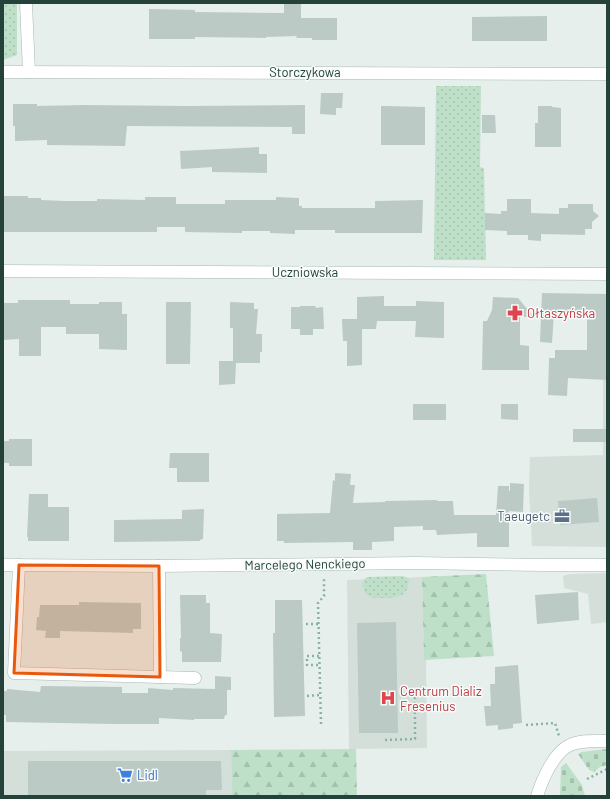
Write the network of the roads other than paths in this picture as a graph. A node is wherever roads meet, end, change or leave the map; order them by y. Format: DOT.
graph roads {
  1 [pos="26,3"];
  2 [pos="3,72"];
  3 [pos="29,72"];
  4 [pos="607,74"];
  5 [pos="3,271"];
  6 [pos="607,274"];
  7 [pos="3,565"];
  8 [pos="19,565"];
  9 [pos="607,565"];
  10 [pos="159,566"];
  11 [pos="9,673"];
  12 [pos="160,677"];
  13 [pos="195,678"];
  14 [pos="607,740"];
  15 [pos="537,796"];
  1 -- 3 [label="street"];
  2 -- 3 [label="street, Storczykowa"];
  3 -- 4 [label="street, Storczykowa"];
  5 -- 6 [label="street, Uczniowska"];
  7 -- 8 [label="street, Marcelego Nenckiego"];
  8 -- 10 [label="street, Marcelego Nenckiego"];
  8 -- 11 [label="street"];
  9 -- 10 [label="street, Marcelego Nenckiego"];
  10 -- 12 [label="street"];
  11 -- 12 [label="street"];
  12 -- 13 [label="street"];
  14 -- 15 [label="street"];
}
